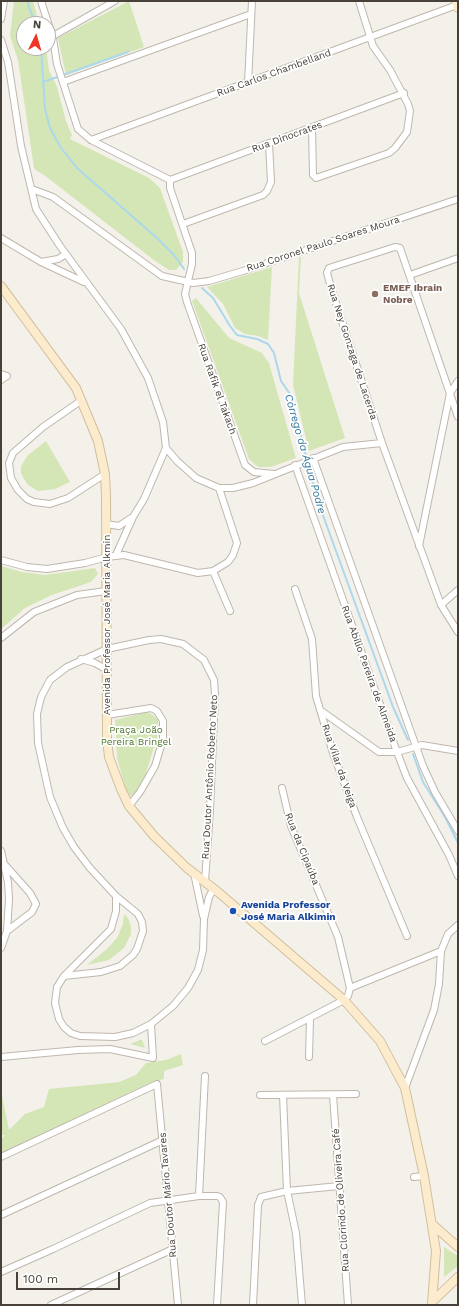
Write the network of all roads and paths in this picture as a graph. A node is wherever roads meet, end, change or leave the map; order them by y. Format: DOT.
graph roads {
  1 [pos="4,1"];
  2 [pos="41,1"];
  3 [pos="115,1"];
  4 [pos="252,1"];
  5 [pos="359,1"];
  6 [pos="457,5"];
  7 [pos="252,14"];
  8 [pos="46,16"];
  9 [pos="1,19"];
  10 [pos="56,34"];
  11 [pos="370,38"];
  12 [pos="1,40"];
  13 [pos="56,51"];
  14 [pos="63,80"];
  15 [pos="248,83"];
  16 [pos="404,93"];
  17 [pos="312,128"];
  18 [pos="91,140"];
  19 [pos="269,143"];
  20 [pos="170,180"];
  21 [pos="32,189"];
  22 [pos="458,198"];
  23 [pos="183,224"];
  24 [pos="1,238"];
  25 [pos="66,254"];
  26 [pos="458,258"];
  27 [pos="42,262"];
  28 [pos="410,275"];
  29 [pos="187,282"];
  30 [pos="86,283"];
  31 [pos="1,286"];
  32 [pos="1,374"];
  33 [pos="1,380"];
  34 [pos="458,381"];
  35 [pos="450,393"];
  36 [pos="82,400"];
  37 [pos="458,417"];
  38 [pos="382,443"];
  39 [pos="166,448"];
  40 [pos="311,459"];
  41 [pos="297,464"];
  42 [pos="105,474"];
  43 [pos="274,474"];
  44 [pos="219,488"];
  45 [pos="133,517"];
  46 [pos="106,524"];
  47 [pos="419,547"];
  48 [pos="116,555"];
  49 [pos="107,557"];
  50 [pos="1,560"];
  51 [pos="213,571"];
  52 [pos="295,589"];
  53 [pos="458,590"];
  54 [pos="106,591"];
  55 [pos="441,606"];
  56 [pos="230,612"];
  57 [pos="458,632"];
  58 [pos="1,638"];
  59 [pos="107,649"];
  60 [pos="81,659"];
  61 [pos="107,670"];
  62 [pos="320,710"];
  63 [pos="107,715"];
  64 [pos="417,746"];
  65 [pos="458,750"];
  66 [pos="397,752"];
  67 [pos="282,788"];
  68 [pos="129,806"];
  69 [pos="458,831"];
  70 [pos="1,851"];
  71 [pos="6,866"];
  72 [pos="194,873"];
  73 [pos="458,876"];
  74 [pos="205,881"];
  75 [pos="214,888"];
  76 [pos="116,896"];
  77 [pos="204,919"];
  78 [pos="458,925"];
  79 [pos="7,931"];
  80 [pos="407,936"];
  81 [pos="1,948"];
  82 [pos="441,951"];
  83 [pos="64,976"];
  84 [pos="350,988"];
  85 [pos="344,1000"];
  86 [pos="310,1019"];
  87 [pos="151,1024"];
  88 [pos="265,1041"];
  89 [pos="1,1057"];
  90 [pos="309,1057"];
  91 [pos="205,1076"];
  92 [pos="405,1088"];
  93 [pos="356,1094"];
  94 [pos="260,1095"];
  95 [pos="283,1095"];
  96 [pos="333,1095"];
  97 [pos="163,1140"];
  98 [pos="1,1157"];
  99 [pos="424,1176"];
  100 [pos="414,1177"];
  101 [pos="339,1186"];
  102 [pos="287,1191"];
  103 [pos="199,1196"];
  104 [pos="168,1199"];
  105 [pos="1,1215"];
  106 [pos="432,1224"];
  107 [pos="447,1238"];
  108 [pos="434,1240"];
  109 [pos="458,1247"];
  110 [pos="173,1249"];
  111 [pos="1,1272"];
  112 [pos="458,1277"];
  113 [pos="431,1304"];
  114 [pos="51,1305"];
  115 [pos="178,1305"];
  116 [pos="217,1305"];
  117 [pos="253,1305"];
  118 [pos="302,1305"];
  119 [pos="348,1305"];
  1 -- 9 [label="street"];
  2 -- 8 [label="street"];
  3 -- 10 [label="street"];
  4 -- 7 [label="street"];
  5 -- 11 [label="street"];
  6 -- 11 [label="street, Rua Carlos Chambelland"];
  7 -- 14 [label="street"];
  7 -- 15 [label="street"];
  11 -- 15 [label="street, Rua Carlos Chambelland"];
  11 -- 16 [label="street"];
  12 -- 21 [label="street"];
  13 -- 14 [label="street"];
  14 -- 18 [label="street"];
  15 -- 18 [label="street, Rua Carlos Chambelland"];
  16 -- 17 [label="street, Rua Dinocrates"];
  16 -- 17 [label="street"];
  17 -- 19 [label="street, Rua Dinocrates"];
  18 -- 20 [label="street"];
  19 -- 20 [label="street, Rua Dinocrates"];
  19 -- 23 [label="street"];
  20 -- 23 [label="street, Rua Rafik el Takach"];
  21 -- 25 [label="street"];
  21 -- 29 [label="street, Rua Coronel Paulo Soares Moura"];
  22 -- 29 [label="street, Rua Coronel Paulo Soares Moura"];
  23 -- 29 [label="street, Rua Rafik el Takach"];
  24 -- 27 [label="street"];
  25 -- 27 [label="street"];
  25 -- 30 [label="street"];
  26 -- 28 [label="street"];
  27 -- 30 [label="street"];
  28 -- 35 [label="street"];
  28 -- 38 [label="street, Rua Ney Gonzaga de Lacerda"];
  29 -- 43 [label="street, Rua Rafik el Takach"];
  30 -- 39 [label="street"];
  31 -- 36 [label="street, Avenida Professor José Maria Alkmin"];
  32 -- 33 [label="street"];
  34 -- 35 [label="street"];
  35 -- 37 [label="street"];
  35 -- 47 [label="street"];
  36 -- 42 [label="street, Avenida Professor José Maria Alkmin"];
  36 -- 42 [label="street"];
  38 -- 40 [label="street"];
  38 -- 47 [label="street"];
  39 -- 44 [label="street"];
  39 -- 45 [label="street"];
  40 -- 41 [label="street"];
  40 -- 64 [label="street, Rua Abílio Pereira de Almeida"];
  41 -- 43 [label="street"];
  41 -- 66 [label="street, Rua Abílio Pereira de Almeida"];
  42 -- 46 [label="street, Avenida Professor José Maria Alkmin"];
  43 -- 44 [label="street"];
  44 -- 51 [label="street"];
  45 -- 46 [label="street"];
  45 -- 48 [label="street"];
  46 -- 49 [label="street, Avenida Professor José Maria Alkmin"];
  47 -- 55 [label="street"];
  48 -- 49 [label="street"];
  48 -- 51 [label="street"];
  49 -- 50 [label="street"];
  49 -- 54 [label="street, Avenida Professor José Maria Alkmin"];
  51 -- 56 [label="street"];
  52 -- 62 [label="street, Rua Vilar da Veiga"];
  53 -- 55 [label="street"];
  54 -- 58 [label="street"];
  54 -- 59 [label="street, Avenida Professor José Maria Alkmin"];
  55 -- 57 [label="street"];
  59 -- 60 [label="street, Rua Doutor Antônio Roberto Neto"];
  59 -- 61 [label="street, Avenida Professor José Maria Alkmin"];
  59 -- 74 [label="street, Rua Doutor Antônio Roberto Neto"];
  60 -- 61 [label="street"];
  60 -- 76 [label="street, Rua Doutor Antônio Roberto Neto"];
  61 -- 63 [label="street, Avenida Professor José Maria Alkmin"];
  62 -- 66 [label="street"];
  62 -- 80 [label="street, Rua Vilar da Veiga"];
  63 -- 68 [label="street, Avenida Professor José Maria Alkmin"];
  63 -- 68 [label="street"];
  64 -- 65 [label="street"];
  64 -- 66 [label="street"];
  64 -- 69 [label="street, Rua Abílio Pereira de Almeida"];
  66 -- 73 [label="street, Rua Abílio Pereira de Almeida"];
  67 -- 84 [label="street, Rua da Cipaúba"];
  68 -- 72 [label="street, Avenida Professor José Maria Alkmin"];
  70 -- 71 [label="street"];
  71 -- 79 [label="street"];
  71 -- 79 [label="street"];
  72 -- 74 [label="street, Avenida Professor José Maria Alkmin"];
  72 -- 77 [label="street"];
  74 -- 75 [label="street, Avenida Professor José Maria Alkmin"];
  75 -- 77 [label="street"];
  75 -- 85 [label="street, Avenida Professor José Maria Alkmin"];
  76 -- 83 [label="street"];
  76 -- 83 [label="street, Rua Doutor Antônio Roberto Neto"];
  77 -- 87 [label="street"];
  78 -- 82 [label="street"];
  79 -- 81 [label="street"];
  82 -- 84 [label="street"];
  82 -- 92 [label="street"];
  83 -- 87 [label="street"];
  84 -- 85 [label="street"];
  85 -- 86 [label="street"];
  85 -- 92 [label="street, Avenida Professor José Maria Alkmin"];
  86 -- 88 [label="street"];
  86 -- 90 [label="street"];
  87 -- 89 [label="street"];
  91 -- 103 [label="street"];
  92 -- 99 [label="street, Avenida Professor José Maria Alkmin"];
  93 -- 96 [label="street"];
  94 -- 95 [label="street"];
  95 -- 96 [label="street"];
  95 -- 102 [label="street"];
  96 -- 101 [label="street, Rua Clorindo de Oliveira Café"];
  97 -- 98 [label="street, Rua Doutor Mário Tavares"];
  97 -- 104 [label="street, Rua Doutor Mário Tavares"];
  97 -- 105 [label="street"];
  99 -- 100 [label="street"];
  99 -- 106 [label="street, Avenida Professor José Maria Alkmin"];
  101 -- 102 [label="street"];
  101 -- 119 [label="street, Rua Clorindo de Oliveira Café"];
  102 -- 117 [label="street"];
  102 -- 118 [label="street"];
  103 -- 104 [label="street"];
  103 -- 116 [label="street"];
  104 -- 110 [label="street, Rua Doutor Mário Tavares"];
  104 -- 111 [label="street"];
  106 -- 107 [label="street"];
  106 -- 108 [label="street, Avenida Professor José Maria Alkmin"];
  107 -- 108 [label="street"];
  107 -- 109 [label="street"];
  108 -- 113 [label="street, Avenida Professor José Maria Alkmin"];
  110 -- 114 [label="street"];
  110 -- 115 [label="street, Rua Doutor Mário Tavares"];
  112 -- 113 [label="street"];
}
